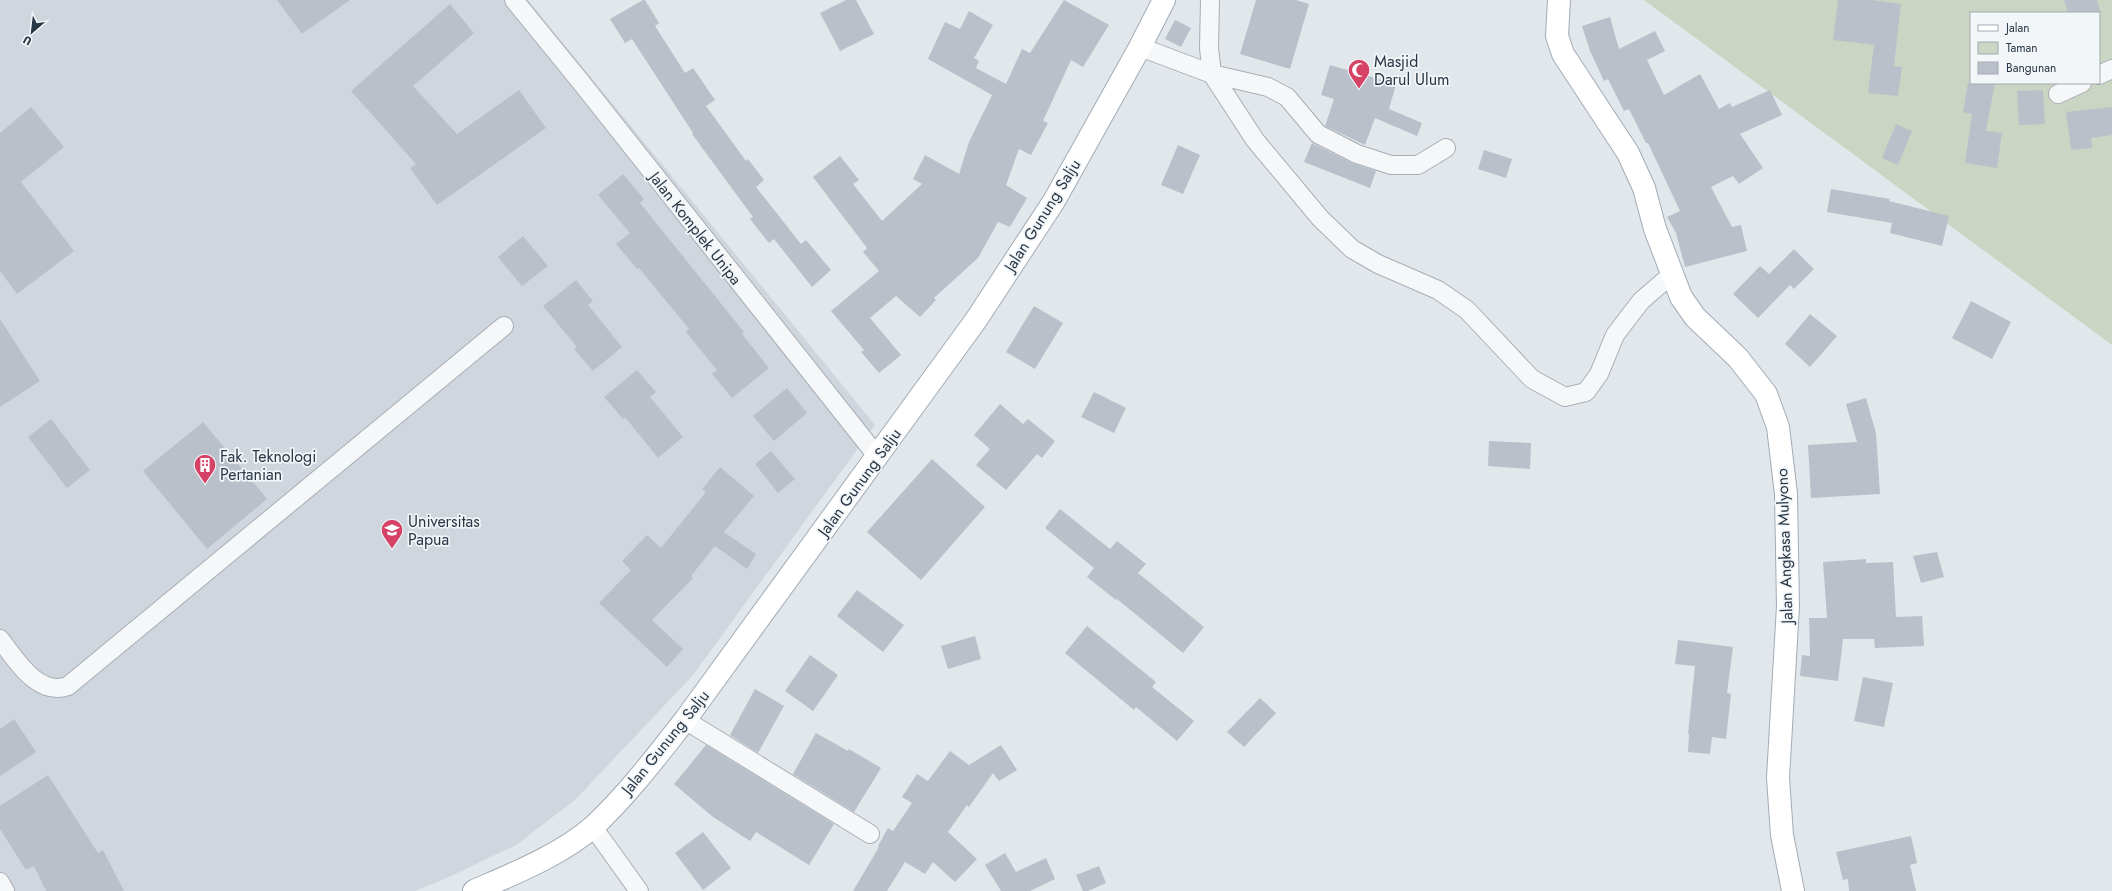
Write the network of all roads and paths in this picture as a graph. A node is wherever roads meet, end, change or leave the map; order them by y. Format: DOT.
graph roads {
  1 [pos="514,0"];
  2 [pos="1164,0"];
  3 [pos="1210,0"];
  4 [pos="1559,0"];
  5 [pos="1140,47"];
  6 [pos="2112,69"];
  7 [pos="1212,74"];
  8 [pos="2100,75"];
  9 [pos="2080,84"];
  10 [pos="2058,94"];
  11 [pos="1446,148"];
  12 [pos="1671,275"];
  13 [pos="504,326"];
  14 [pos="877,456"];
  15 [pos="0,639"];
  16 [pos="685,720"];
  17 [pos="593,826"];
  18 [pos="870,834"];
  19 [pos="0,882"];
  20 [pos="5,891"];
  21 [pos="474,891"];
  22 [pos="639,891"];
  23 [pos="1793,891"];
  1 -- 14 [label="street, Jalan Komplek Unipa"];
  2 -- 5 [label="main road, Jalan Gunung Salju"];
  3 -- 7 [label="street"];
  4 -- 12 [label="main road, Jalan Angkasa Mulyono"];
  5 -- 7 [label="street"];
  5 -- 14 [label="main road, Jalan Gunung Salju"];
  6 -- 8 [label="street"];
  7 -- 11 [label="street"];
  7 -- 12 [label="street"];
  9 -- 10 [label="street"];
  12 -- 23 [label="main road, Jalan Angkasa Mulyono"];
  13 -- 15 [label="street"];
  14 -- 16 [label="main road, Jalan Gunung Salju"];
  16 -- 17 [label="main road, Jalan Gunung Salju"];
  16 -- 18 [label="street"];
  17 -- 21 [label="main road, Jalan Gunung Salju"];
  17 -- 22 [label="street"];
  19 -- 20 [label="street"];
}
